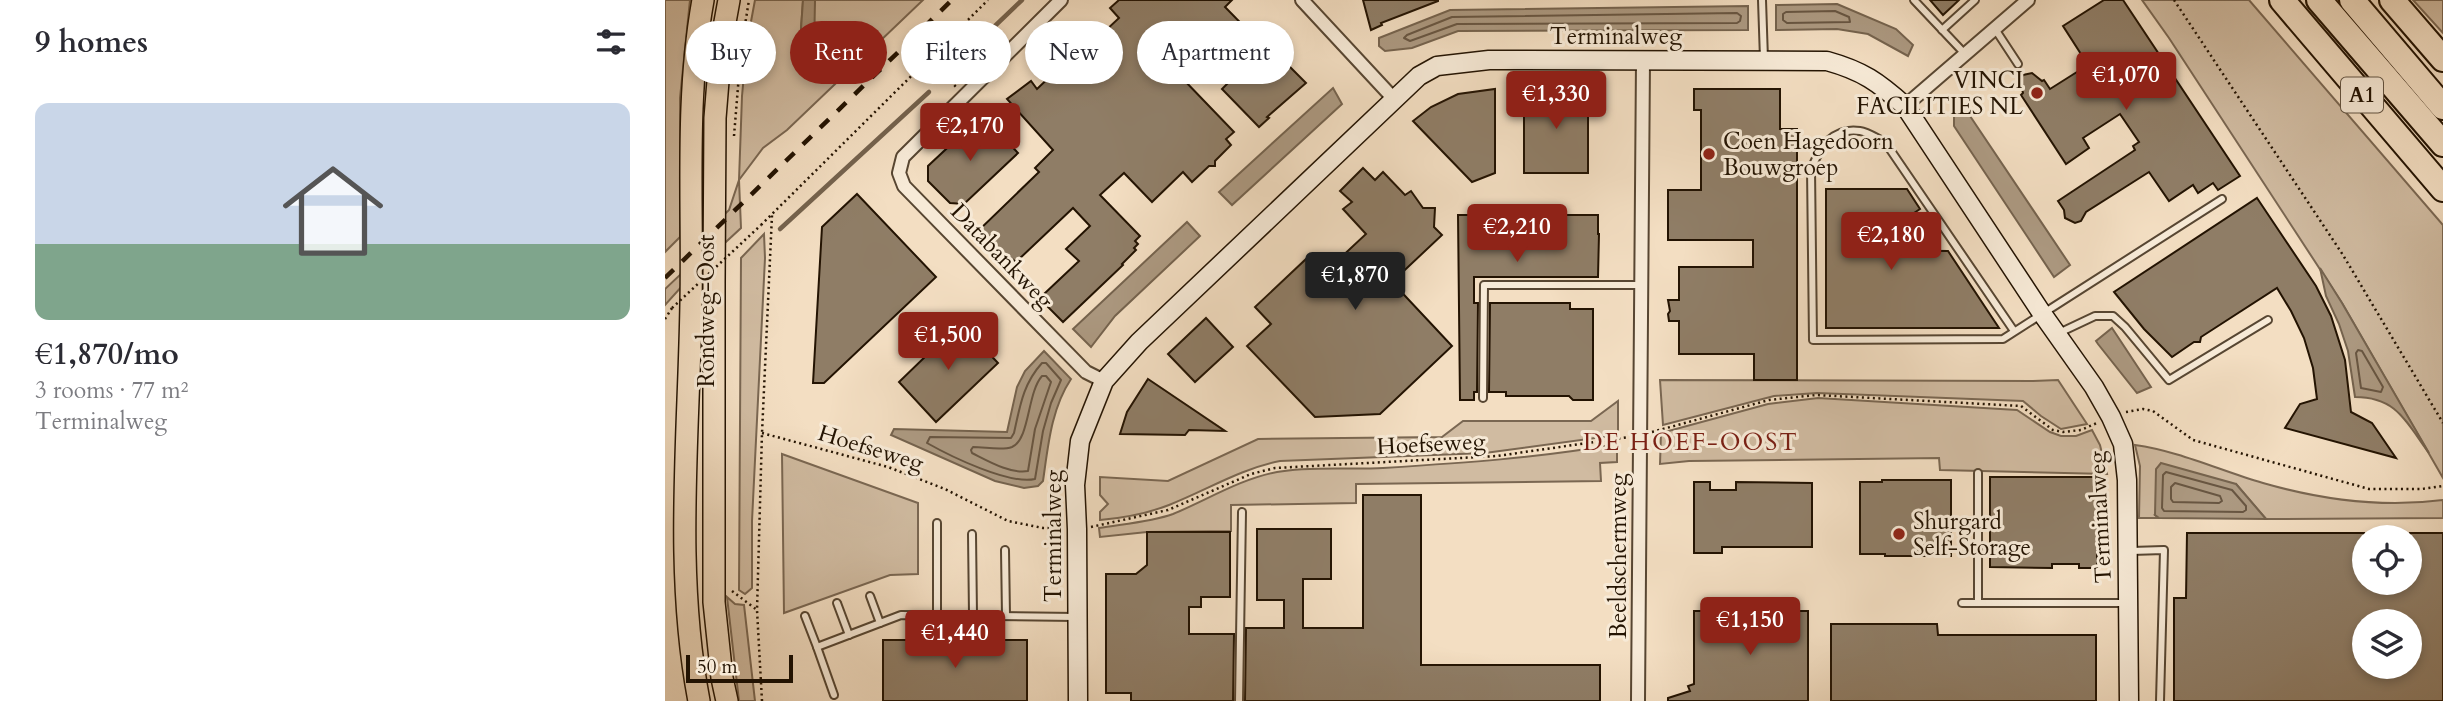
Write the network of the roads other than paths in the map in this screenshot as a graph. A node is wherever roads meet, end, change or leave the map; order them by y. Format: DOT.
graph roads {
  1 [pos="703,0"];
  2 [pos="729,0"];
  3 [pos="1061,0"];
  4 [pos="1302,0"];
  5 [pos="1762,0"];
  6 [pos="1914,0"];
  7 [pos="1975,0"];
  8 [pos="2028,0"];
  9 [pos="2282,0"];
  10 [pos="2319,0"];
  11 [pos="2352,0"];
  12 [pos="2392,0"];
  13 [pos="1995,29"];
  14 [pos="1942,30"];
  15 [pos="1965,54"];
  16 [pos="2443,59"];
  17 [pos="1643,61"];
  18 [pos="1764,61"];
  19 [pos="2018,64"];
  20 [pos="1393,98"];
  21 [pos="1905,106"];
  22 [pos="2443,107"];
  23 [pos="2443,144"];
  24 [pos="2443,189"];
  25 [pos="2222,199"];
  26 [pos="1641,285"];
  27 [pos="2041,312"];
  28 [pos="2268,320"];
  29 [pos="2014,331"];
  30 [pos="2057,334"];
  31 [pos="1104,381"];
  32 [pos="1483,398"];
  33 [pos="1978,473"];
  34 [pos="1242,512"];
  35 [pos="937,523"];
  36 [pos="972,534"];
  37 [pos="1005,550"];
  38 [pos="2128,551"];
  39 [pos="870,596"];
  40 [pos="837,603"];
  41 [pos="1962,603"];
  42 [pos="1978,603"];
  43 [pos="2129,603"];
  44 [pos="937,614"];
  45 [pos="973,615"];
  46 [pos="805,616"];
  47 [pos="1006,616"];
  48 [pos="1077,617"];
  49 [pos="880,623"];
  50 [pos="849,635"];
  51 [pos="817,647"];
  52 [pos="834,695"];
  53 [pos="699,701"];
  54 [pos="727,701"];
  55 [pos="1078,701"];
  56 [pos="1239,701"];
  57 [pos="1638,701"];
  58 [pos="2129,701"];
  59 [pos="2160,701"];
  1 -- 53 [label="main road, Rondweg-Oost"];
  2 -- 54 [label="main road, Rondweg-Oost"];
  3 -- 31 [label="street, Databankweg"];
  4 -- 20 [label="street"];
  5 -- 18 [label="lane"];
  6 -- 14 [label="lane"];
  7 -- 14 [label="lane"];
  8 -- 13 [label="street"];
  9 -- 24 [label="highway, A1"];
  10 -- 23 [label="highway, A1"];
  11 -- 22 [label="highway, A1"];
  12 -- 16 [label="highway"];
  13 -- 15 [label="street"];
  13 -- 19 [label="lane"];
  14 -- 15 [label="lane"];
  15 -- 21 [label="street"];
  17 -- 18 [label="street, Terminalweg"];
  17 -- 20 [label="street, Terminalweg"];
  17 -- 26 [label="street, Beeldschermweg"];
  18 -- 21 [label="street, Terminalweg"];
  20 -- 31 [label="street, Terminalweg"];
  21 -- 27 [label="street, Terminalweg"];
  25 -- 27 [label="lane"];
  26 -- 32 [label="lane"];
  26 -- 57 [label="street, Beeldschermweg"];
  27 -- 29 [label="lane"];
  27 -- 30 [label="street, Terminalweg"];
  28 -- 30 [label="lane"];
  29 -- 29 [label="lane"];
  30 -- 38 [label="street, Terminalweg"];
  31 -- 48 [label="street, Terminalweg"];
  33 -- 42 [label="lane"];
  34 -- 56 [label="lane"];
  35 -- 44 [label="lane"];
  36 -- 45 [label="lane"];
  37 -- 47 [label="lane"];
  38 -- 43 [label="street, Terminalweg"];
  38 -- 59 [label="lane"];
  39 -- 49 [label="lane"];
  40 -- 50 [label="lane"];
  41 -- 42 [label="lane"];
  42 -- 43 [label="lane"];
  43 -- 58 [label="street, Terminalweg"];
  44 -- 45 [label="lane"];
  44 -- 49 [label="lane"];
  45 -- 47 [label="lane"];
  46 -- 51 [label="lane"];
  47 -- 48 [label="lane"];
  48 -- 55 [label="street, Terminalweg"];
  49 -- 50 [label="lane"];
  50 -- 51 [label="lane"];
  51 -- 52 [label="lane"];
}
